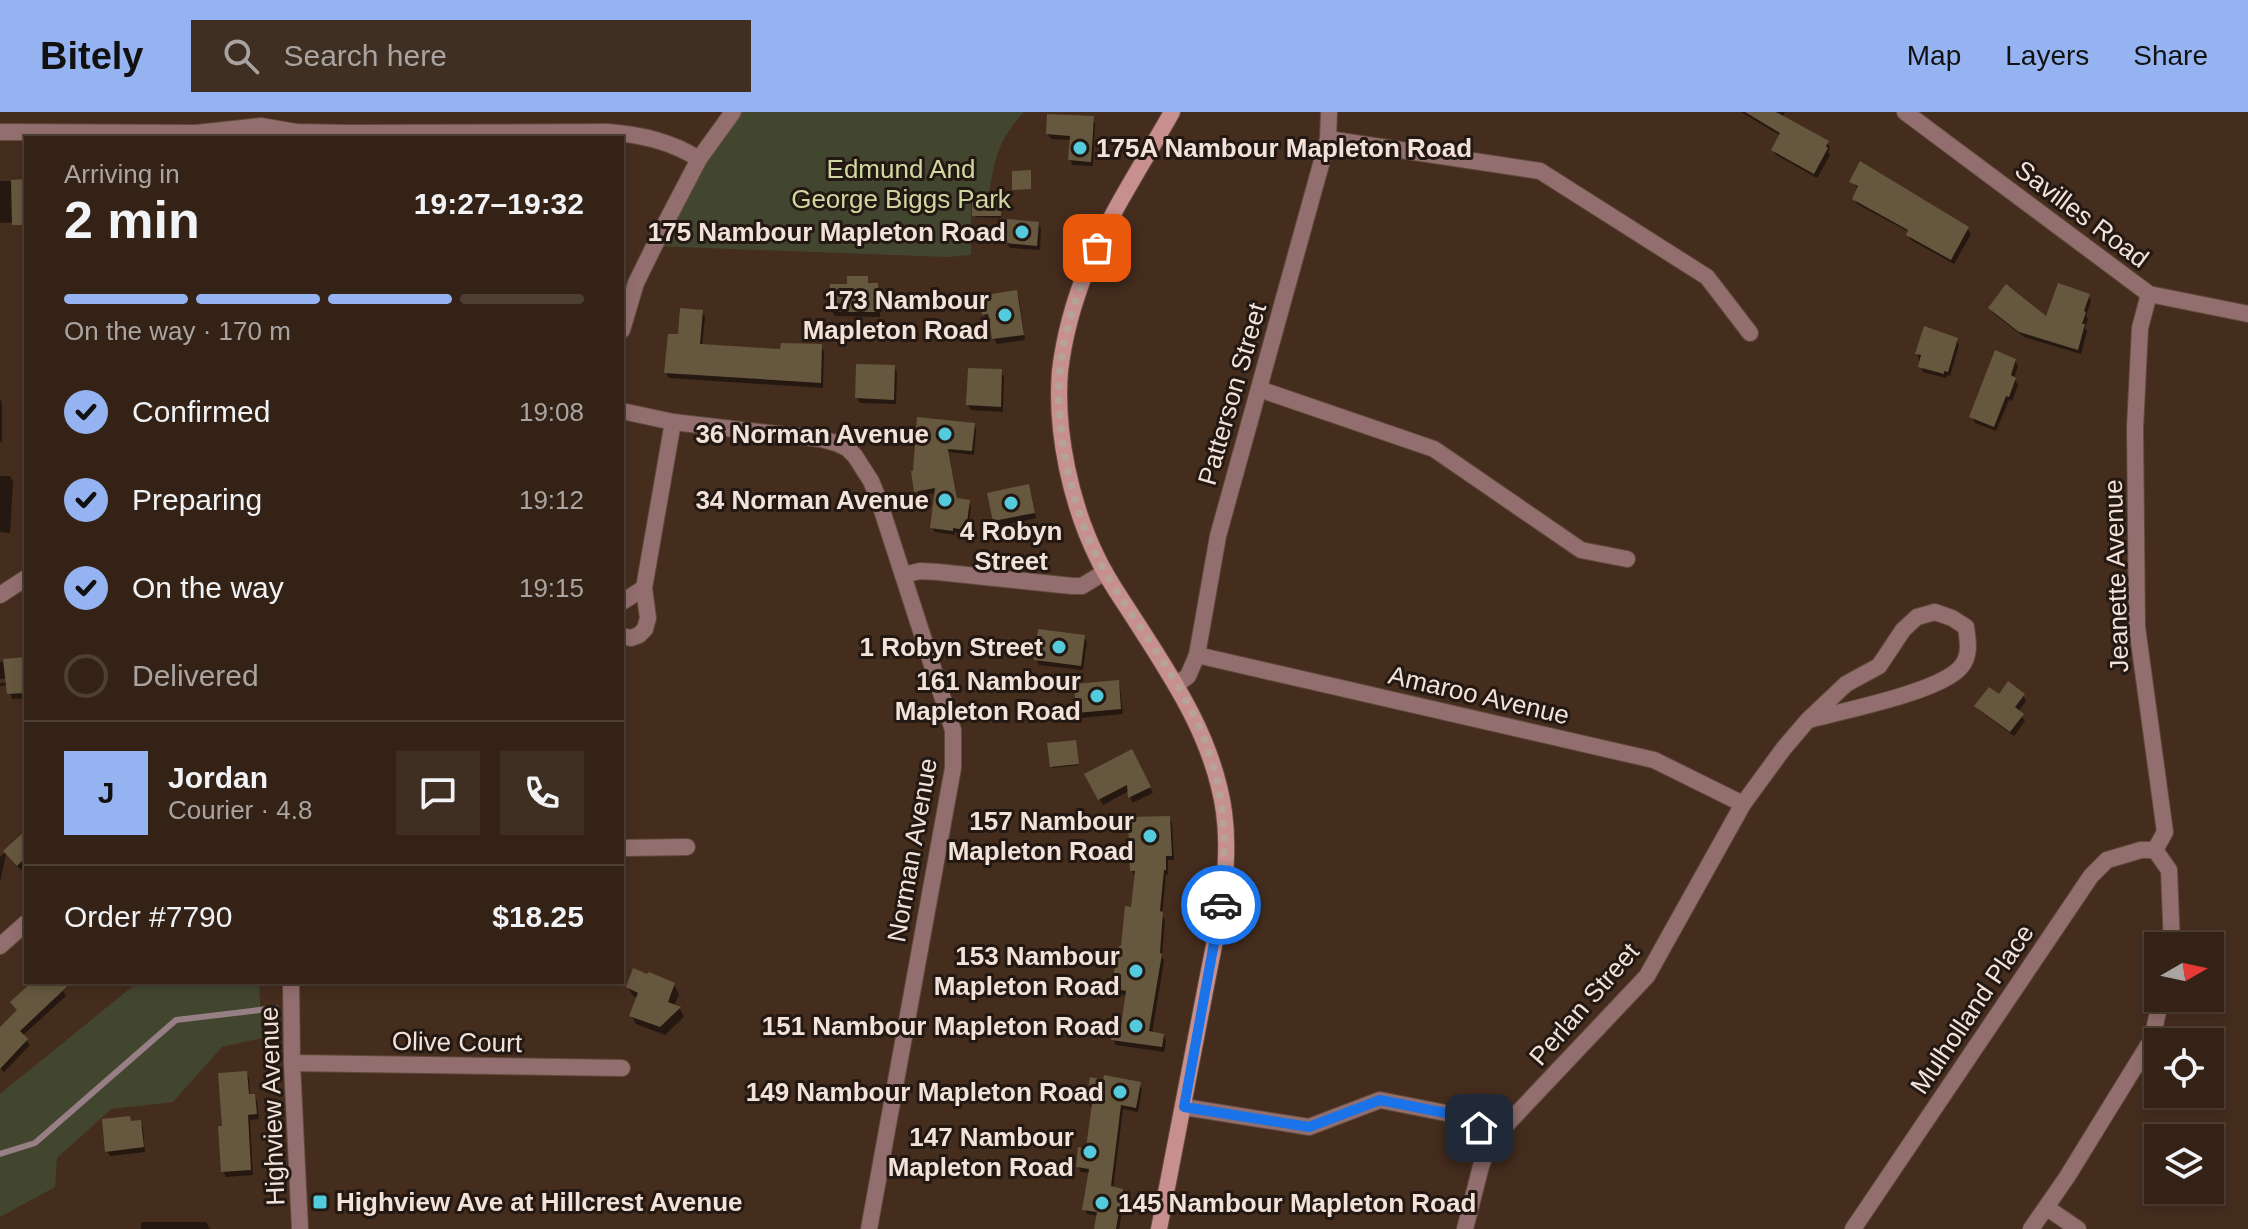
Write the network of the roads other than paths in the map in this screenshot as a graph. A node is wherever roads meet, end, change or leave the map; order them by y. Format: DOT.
graph roads {
  1 [pos="733,112"];
  2 [pos="1172,112"];
  3 [pos="1329,112"];
  4 [pos="1905,112"];
  5 [pos="261,119"];
  6 [pos="0,132"];
  7 [pos="1328,139"];
  8 [pos="699,159"];
  9 [pos="2149,294"];
  10 [pos="2248,314"];
  11 [pos="624,323"];
  12 [pos="1750,333"];
  13 [pos="1259,389"];
  14 [pos="624,411"];
  15 [pos="673,422"];
  16 [pos="1627,559"];
  17 [pos="1105,572"];
  18 [pos="903,575"];
  19 [pos="24,579"];
  20 [pos="644,588"];
  21 [pos="0,595"];
  22 [pos="624,601"];
  23 [pos="624,636"];
  24 [pos="1197,655"];
  25 [pos="1176,685"];
  26 [pos="1808,720"];
  27 [pos="1743,804"];
  28 [pos="687,847"];
  29 [pos="624,848"];
  30 [pos="2155,850"];
  31 [pos="24,925"];
  32 [pos="2171,932"];
  33 [pos="0,946"];
  34 [pos="291,984"];
  35 [pos="2158,1012"];
  36 [pos="292,1063"];
  37 [pos="622,1068"];
  38 [pos="1184,1107"];
  39 [pos="1492,1140"];
  40 [pos="2047,1208"];
  41 [pos="300,1229"];
  42 [pos="869,1229"];
  43 [pos="1159,1229"];
  44 [pos="1465,1229"];
  45 [pos="1853,1229"];
  46 [pos="2031,1229"];
  47 [pos="2078,1229"];
  1 -- 8 [label="street"];
  2 -- 17 [label="main road"];
  3 -- 7 [label="street, Patterson Street"];
  4 -- 9 [label="street, Savilles Road"];
  5 -- 6 [label="street"];
  5 -- 8 [label="street"];
  7 -- 12 [label="street"];
  7 -- 13 [label="street, Patterson Street"];
  8 -- 11 [label="street"];
  9 -- 10 [label="street, Savilles Road"];
  9 -- 30 [label="street, Jeanette Avenue"];
  13 -- 16 [label="street"];
  13 -- 24 [label="street, Patterson Street"];
  14 -- 15 [label="street"];
  15 -- 18 [label="street, Norman Avenue"];
  15 -- 20 [label="street"];
  17 -- 18 [label="street"];
  17 -- 25 [label="main road"];
  18 -- 42 [label="street, Norman Avenue"];
  19 -- 21 [label="street"];
  20 -- 22 [label="street"];
  20 -- 23 [label="street"];
  24 -- 25 [label="street, Patterson Street"];
  24 -- 27 [label="street, Amaroo Avenue"];
  25 -- 38 [label="main road"];
  26 -- 26 [label="street, Perlan Street"];
  26 -- 27 [label="street, Perlan Street"];
  27 -- 39 [label="street, Perlan Street"];
  28 -- 29 [label="street"];
  30 -- 32 [label="street"];
  30 -- 45 [label="street, Mulholland Place"];
  31 -- 33 [label="street"];
  34 -- 36 [label="street, Highview Avenue"];
  35 -- 40 [label="street"];
  36 -- 37 [label="street, Olive Court"];
  36 -- 41 [label="street, Highview Avenue"];
  38 -- 39 [label="street"];
  38 -- 43 [label="main road"];
  39 -- 44 [label="street"];
  40 -- 46 [label="street"];
  40 -- 47 [label="street"];
}
